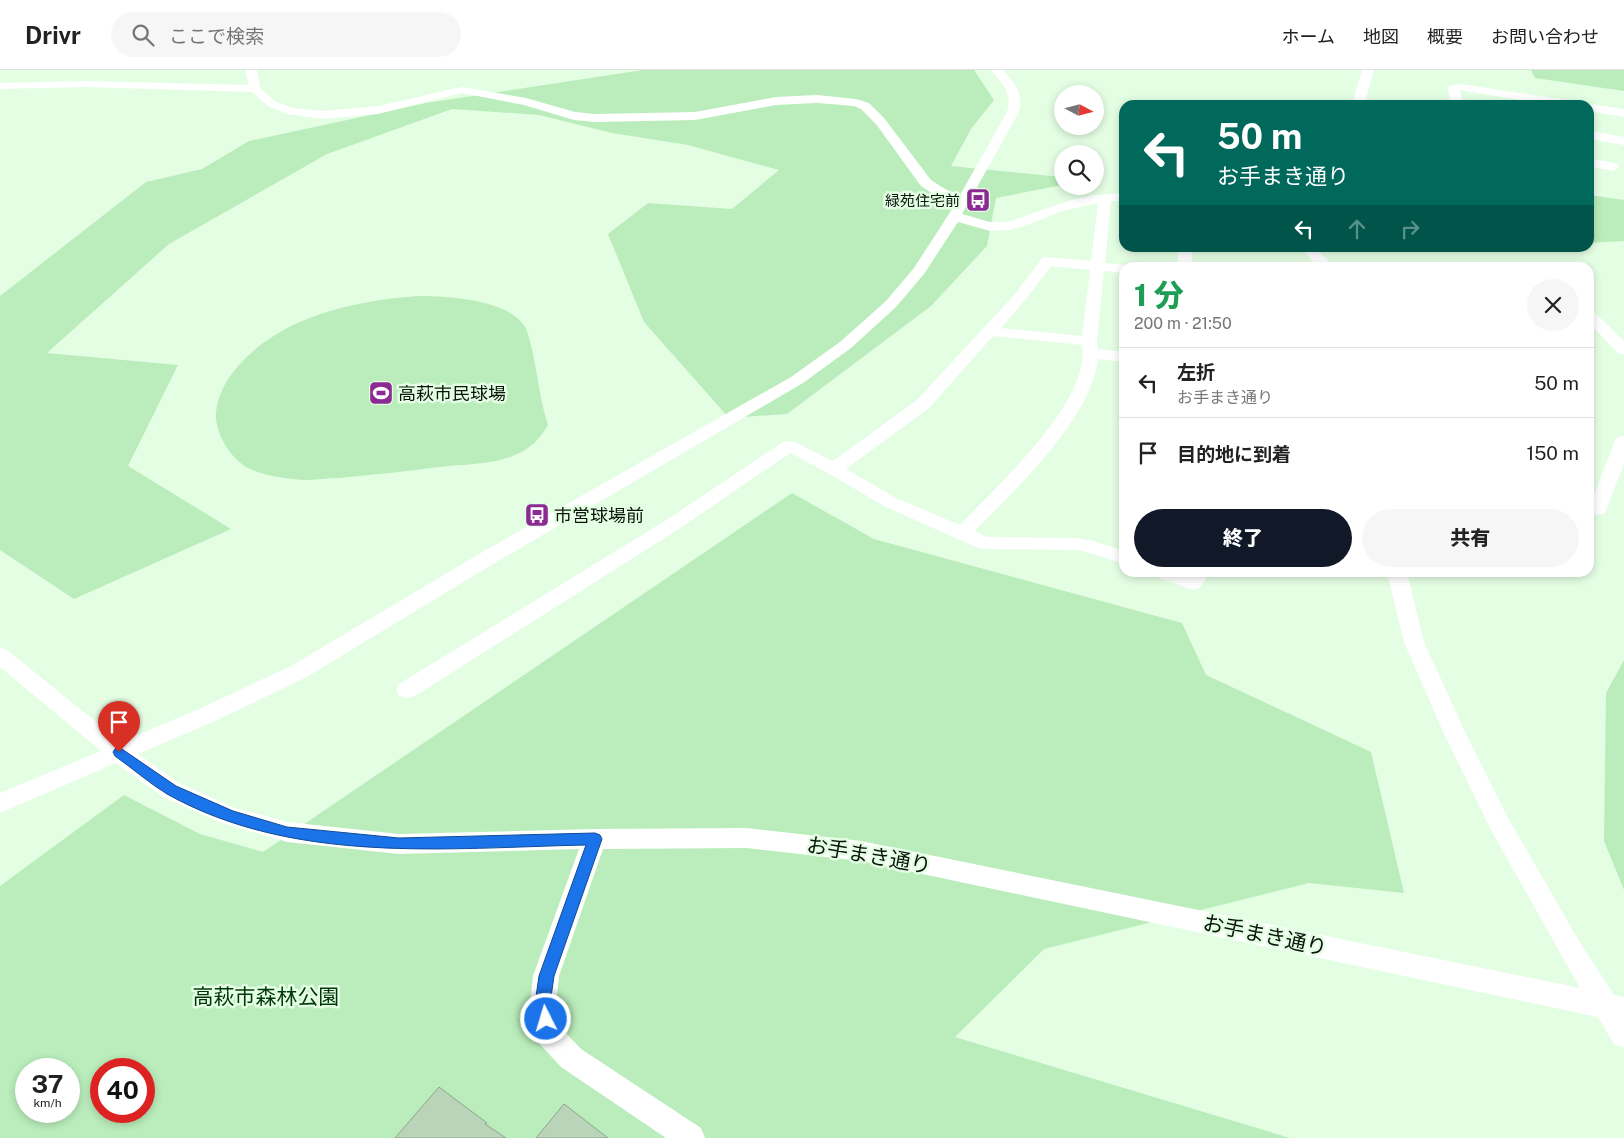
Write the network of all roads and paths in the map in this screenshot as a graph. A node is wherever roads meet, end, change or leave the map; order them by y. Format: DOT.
graph roads {
  1 [pos="251,70"];
  2 [pos="997,70"];
  3 [pos="1368,70"];
  4 [pos="0,86"];
  5 [pos="255,90"];
  6 [pos="1359,100"];
  7 [pos="1455,100"];
  8 [pos="1541,100"];
  9 [pos="1594,109"];
  10 [pos="1624,113"];
  11 [pos="1594,136"];
  12 [pos="1624,141"];
  13 [pos="1594,163"];
  14 [pos="1613,167"];
  15 [pos="1119,198"];
  16 [pos="1105,199"];
  17 [pos="958,208"];
  18 [pos="1312,252"];
  19 [pos="1322,262"];
  20 [pos="1096,266"];
  21 [pos="1119,268"];
  22 [pos="1594,319"];
  23 [pos="988,331"];
  24 [pos="1090,347"];
  25 [pos="1624,350"];
  26 [pos="1119,356"];
  27 [pos="1624,441"];
  28 [pos="834,469"];
  29 [pos="1594,510"];
  30 [pos="962,534"];
  31 [pos="1119,556"];
  32 [pos="1177,577"];
  33 [pos="1197,577"];
  34 [pos="1398,577"];
  35 [pos="0,655"];
  36 [pos="407,690"];
  37 [pos="119,752"];
  38 [pos="0,802"];
  39 [pos="595,839"];
  40 [pos="1624,1010"];
  41 [pos="1624,1035"];
  42 [pos="691,1138"];
  1 -- 5 [label="street"];
  2 -- 17 [label="street"];
  3 -- 6 [label="street"];
  4 -- 5 [label="street"];
  5 -- 17 [label="street"];
  7 -- 8 [label="street"];
  9 -- 10 [label="street"];
  11 -- 12 [label="street"];
  13 -- 14 [label="street"];
  15 -- 16 [label="street"];
  16 -- 17 [label="street"];
  16 -- 20 [label="street"];
  17 -- 37 [label="street"];
  18 -- 19 [label="street"];
  20 -- 21 [label="street"];
  20 -- 23 [label="street"];
  20 -- 24 [label="street"];
  22 -- 25 [label="street"];
  23 -- 24 [label="street"];
  23 -- 28 [label="street"];
  24 -- 26 [label="street"];
  24 -- 30 [label="street"];
  27 -- 29 [label="street"];
  28 -- 30 [label="street"];
  28 -- 36 [label="street"];
  30 -- 31 [label="street"];
  32 -- 33 [label="street"];
  34 -- 41 [label="street"];
  35 -- 37 [label="street, お手まき通り"];
  37 -- 38 [label="street"];
  37 -- 39 [label="street, お手まき通り"];
  39 -- 40 [label="street, お手まき通り"];
  39 -- 42 [label="street"];
}
